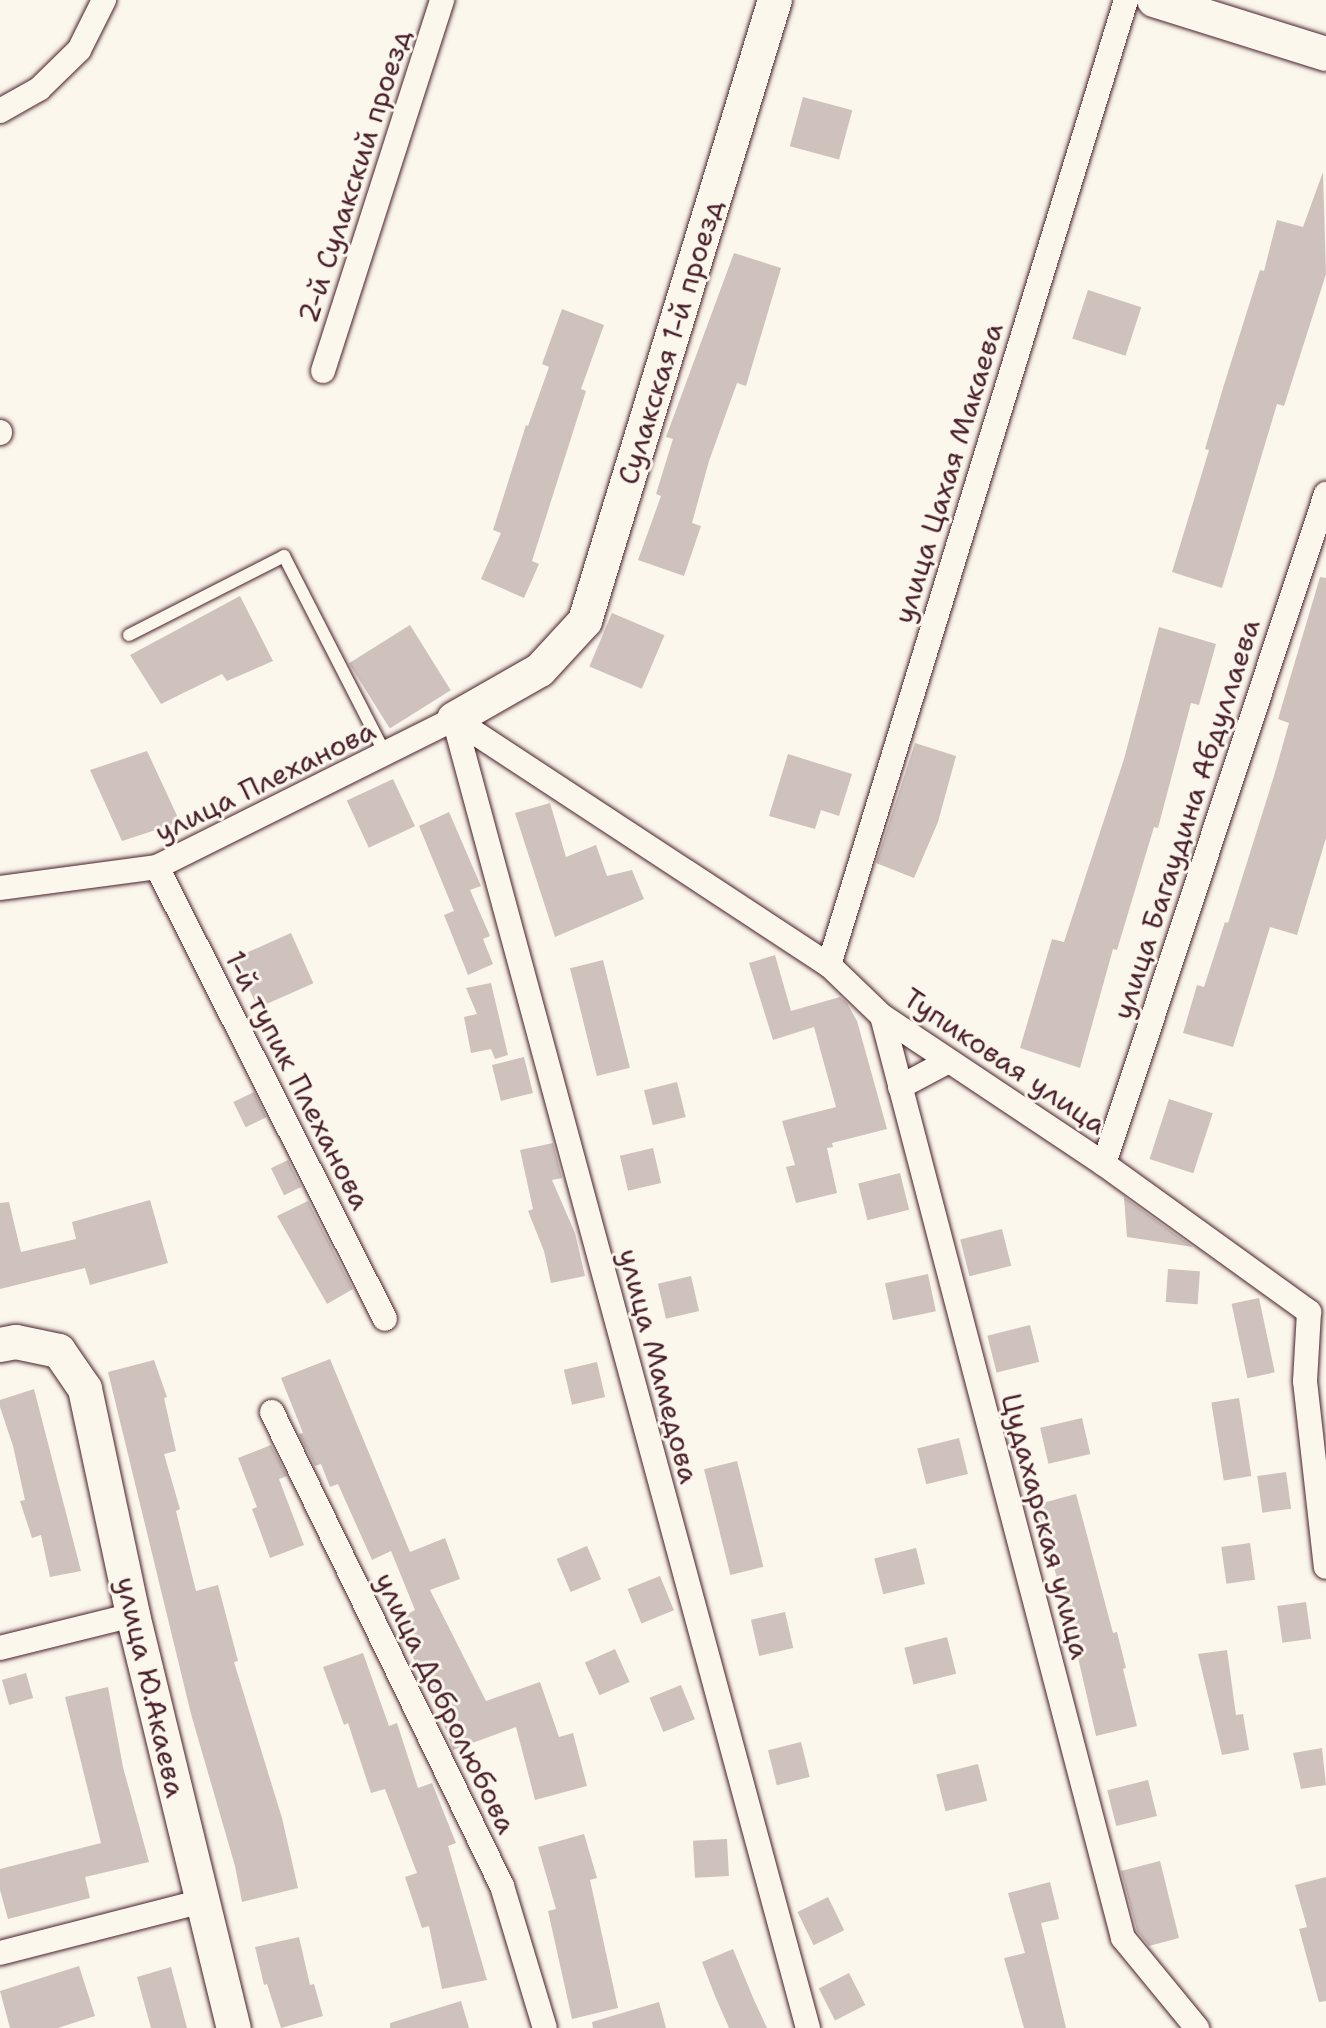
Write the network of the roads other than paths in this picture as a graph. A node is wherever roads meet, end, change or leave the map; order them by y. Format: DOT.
graph roads {
  1 [pos="442,0"];
  2 [pos="775,0"];
  3 [pos="1126,0"];
  4 [pos="1154,0"];
  5 [pos="102,1"];
  6 [pos="1326,54"];
  7 [pos="0,111"];
  8 [pos="323,371"];
  9 [pos="1326,494"];
  10 [pos="129,635"];
  11 [pos="454,719"];
  12 [pos="386,756"];
  13 [pos="157,867"];
  14 [pos="0,888"];
  15 [pos="829,965"];
  16 [pos="882,1016"];
  17 [pos="949,1061"];
  18 [pos="900,1087"];
  19 [pos="1104,1164"];
  20 [pos="1318,1313"];
  21 [pos="385,1319"];
  22 [pos="0,1345"];
  23 [pos="272,1412"];
  24 [pos="1326,1567"];
  25 [pos="133,1615"];
  26 [pos="0,1648"];
  27 [pos="203,1901"];
  28 [pos="0,1953"];
  29 [pos="234,2028"];
  30 [pos="545,2028"];
  31 [pos="808,2028"];
  32 [pos="1197,2028"];
  1 -- 8 [label="street, 2-й Сулакский проезд"];
  2 -- 11 [label="street, Сулакская 1-й проезд"];
  3 -- 15 [label="street, улица Цахая Макаева"];
  4 -- 6 [label="street"];
  5 -- 7 [label="street"];
  9 -- 19 [label="street, улица Багаудина Абдуллаева"];
  10 -- 12 [label="lane"];
  11 -- 12 [label="street, улица Плеханова"];
  11 -- 15 [label="street, Тупиковая улица"];
  11 -- 31 [label="street, улица Мамедова"];
  12 -- 13 [label="street, улица Плеханова"];
  13 -- 14 [label="street, улица Плеханова"];
  13 -- 21 [label="street, 1-й тупик Плеханова"];
  15 -- 16 [label="street, Тупиковая улица"];
  16 -- 17 [label="street, Тупиковая улица"];
  16 -- 18 [label="street, Цудахарская улица"];
  17 -- 18 [label="street"];
  17 -- 19 [label="street, Тупиковая улица"];
  18 -- 32 [label="street, Цудахарская улица"];
  19 -- 20 [label="street, Тупиковая улица"];
  20 -- 24 [label="street, Тупиковая улица"];
  22 -- 25 [label="street, улица Ю.Акаева"];
  23 -- 30 [label="street, улица Добролюбова"];
  25 -- 26 [label="street"];
  25 -- 27 [label="street, улица Ю.Акаева"];
  27 -- 28 [label="street"];
  27 -- 29 [label="street, улица Ю.Акаева"];
}
